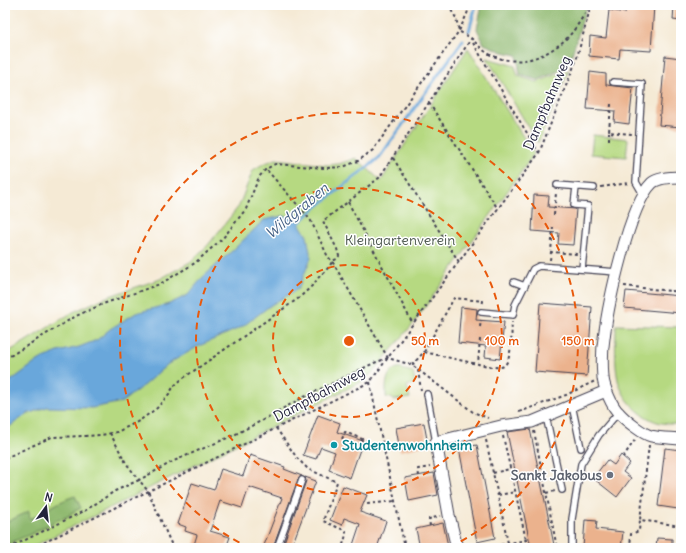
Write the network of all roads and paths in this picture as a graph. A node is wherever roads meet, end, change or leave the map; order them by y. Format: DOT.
graph roads {
  1 [pos="448,5"];
  2 [pos="470,5"];
  3 [pos="591,5"];
  4 [pos="459,31"];
  5 [pos="471,39"];
  6 [pos="613,82"];
  7 [pos="429,103"];
  8 [pos="612,104"];
  9 [pos="609,132"];
  10 [pos="638,135"];
  11 [pos="609,140"];
  12 [pos="539,154"];
  13 [pos="393,158"];
  14 [pos="266,169"];
  15 [pos="681,177"];
  16 [pos="636,182"];
  17 [pos="557,185"];
  18 [pos="576,187"];
  19 [pos="594,188"];
  20 [pos="643,194"];
  21 [pos="348,202"];
  22 [pos="498,209"];
  23 [pos="554,215"];
  24 [pos="553,227"];
  25 [pos="583,255"];
  26 [pos="332,261"];
  27 [pos="459,262"];
  28 [pos="582,269"];
  29 [pos="617,272"];
  30 [pos="514,282"];
  31 [pos="525,286"];
  32 [pos="613,286"];
  33 [pos="681,292"];
  34 [pos="481,312"];
  35 [pos="513,315"];
  36 [pos="413,324"];
  37 [pos="480,339"];
  38 [pos="424,352"];
  39 [pos="388,358"];
  40 [pos="5,359"];
  41 [pos="478,364"];
  42 [pos="412,365"];
  43 [pos="418,369"];
  44 [pos="603,378"];
  45 [pos="370,382"];
  46 [pos="606,391"];
  47 [pos="424,394"];
  48 [pos="572,405"];
  49 [pos="516,413"];
  50 [pos="618,413"];
  51 [pos="546,416"];
  52 [pos="492,419"];
  53 [pos="532,422"];
  54 [pos="501,426"];
  55 [pos="276,428"];
  56 [pos="485,430"];
  57 [pos="110,433"];
  58 [pos="645,433"];
  59 [pos="342,438"];
  60 [pos="681,439"];
  61 [pos="436,442"];
  62 [pos="384,448"];
  63 [pos="581,448"];
  64 [pos="624,457"];
  65 [pos="5,458"];
  66 [pos="440,465"];
  67 [pos="510,469"];
  68 [pos="493,474"];
  69 [pos="419,476"];
  70 [pos="139,480"];
  71 [pos="302,480"];
  72 [pos="562,490"];
  73 [pos="148,491"];
  74 [pos="514,492"];
  75 [pos="498,495"];
  76 [pos="395,501"];
  77 [pos="367,504"];
  78 [pos="449,515"];
  79 [pos="640,520"];
  80 [pos="430,526"];
  81 [pos="681,526"];
  82 [pos="526,540"];
  83 [pos="508,543"];
  84 [pos="9,548"];
  85 [pos="33,548"];
  86 [pos="173,548"];
  87 [pos="277,548"];
  88 [pos="342,548"];
  89 [pos="405,548"];
  90 [pos="457,548"];
  91 [pos="483,548"];
  92 [pos="528,548"];
  93 [pos="557,548"];
  94 [pos="572,548"];
  95 [pos="630,548"];
  1 -- 4 [label="path"];
  2 -- 4 [label="path"];
  3 -- 5 [label="path"];
  3 -- 12 [label="path, Dampfbahnweg"];
  4 -- 5 [label="path"];
  4 -- 14 [label="path"];
  5 -- 7 [label="path"];
  5 -- 12 [label="path"];
  6 -- 10 [label="lane"];
  7 -- 13 [label="path"];
  7 -- 22 [label="path"];
  8 -- 9 [label="path"];
  9 -- 10 [label="path"];
  9 -- 11 [label="path"];
  10 -- 16 [label="lane"];
  12 -- 22 [label="path, Dampfbahnweg"];
  13 -- 21 [label="path"];
  13 -- 27 [label="path"];
  14 -- 26 [label="path"];
  14 -- 40 [label="path"];
  15 -- 20 [label="street"];
  16 -- 19 [label="path"];
  16 -- 20 [label="lane"];
  17 -- 18 [label="lane"];
  17 -- 23 [label="path"];
  18 -- 19 [label="lane"];
  18 -- 25 [label="lane"];
  20 -- 29 [label="street"];
  21 -- 26 [label="path"];
  21 -- 36 [label="path"];
  22 -- 27 [label="path, Dampfbahnweg"];
  24 -- 25 [label="path"];
  25 -- 28 [label="lane"];
  26 -- 39 [label="path"];
  26 -- 57 [label="path"];
  27 -- 36 [label="path, Dampfbahnweg"];
  28 -- 29 [label="lane"];
  28 -- 31 [label="lane"];
  29 -- 32 [label="street"];
  30 -- 31 [label="lane"];
  31 -- 35 [label="lane"];
  32 -- 33 [label="path"];
  32 -- 44 [label="street"];
  34 -- 35 [label="lane"];
  34 -- 38 [label="path"];
  35 -- 41 [label="path"];
  36 -- 39 [label="path, Dampfbahnweg"];
  37 -- 41 [label="path"];
  38 -- 41 [label="path"];
  38 -- 42 [label="path"];
  39 -- 42 [label="path"];
  39 -- 45 [label="path, Dampfbahnweg"];
  39 -- 70 [label="path"];
  42 -- 43 [label="path"];
  43 -- 47 [label="path"];
  43 -- 52 [label="path"];
  44 -- 46 [label="street"];
  44 -- 49 [label="path"];
  45 -- 55 [label="path, Dampfbahnweg"];
  45 -- 62 [label="path"];
  46 -- 48 [label="street"];
  46 -- 50 [label="street"];
  47 -- 61 [label="lane"];
  48 -- 51 [label="street"];
  48 -- 63 [label="lane"];
  50 -- 58 [label="street"];
  50 -- 94 [label="lane"];
  51 -- 53 [label="street"];
  51 -- 72 [label="lane"];
  53 -- 54 [label="street"];
  53 -- 93 [label="path"];
  54 -- 56 [label="street"];
  54 -- 67 [label="path"];
  55 -- 73 [label="path, Dampfbahnweg"];
  55 -- 88 [label="path"];
  56 -- 61 [label="street"];
  56 -- 68 [label="path"];
  57 -- 65 [label="path"];
  57 -- 70 [label="path"];
  58 -- 60 [label="street"];
  58 -- 64 [label="path"];
  58 -- 79 [label="path"];
  59 -- 62 [label="path"];
  61 -- 66 [label="street"];
  62 -- 76 [label="path"];
  66 -- 69 [label="path"];
  66 -- 78 [label="street"];
  67 -- 68 [label="path"];
  67 -- 74 [label="path"];
  68 -- 75 [label="path"];
  70 -- 73 [label="path"];
  70 -- 84 [label="path"];
  71 -- 87 [label="lane"];
  73 -- 85 [label="path, Dampfbahnweg"];
  73 -- 86 [label="path"];
  74 -- 75 [label="path"];
  74 -- 82 [label="path"];
  75 -- 83 [label="path"];
  76 -- 77 [label="path"];
  76 -- 89 [label="path"];
  78 -- 80 [label="path"];
  78 -- 90 [label="street"];
  79 -- 81 [label="path"];
  79 -- 95 [label="path"];
  82 -- 83 [label="path"];
  82 -- 92 [label="path"];
  83 -- 91 [label="path"];
}
